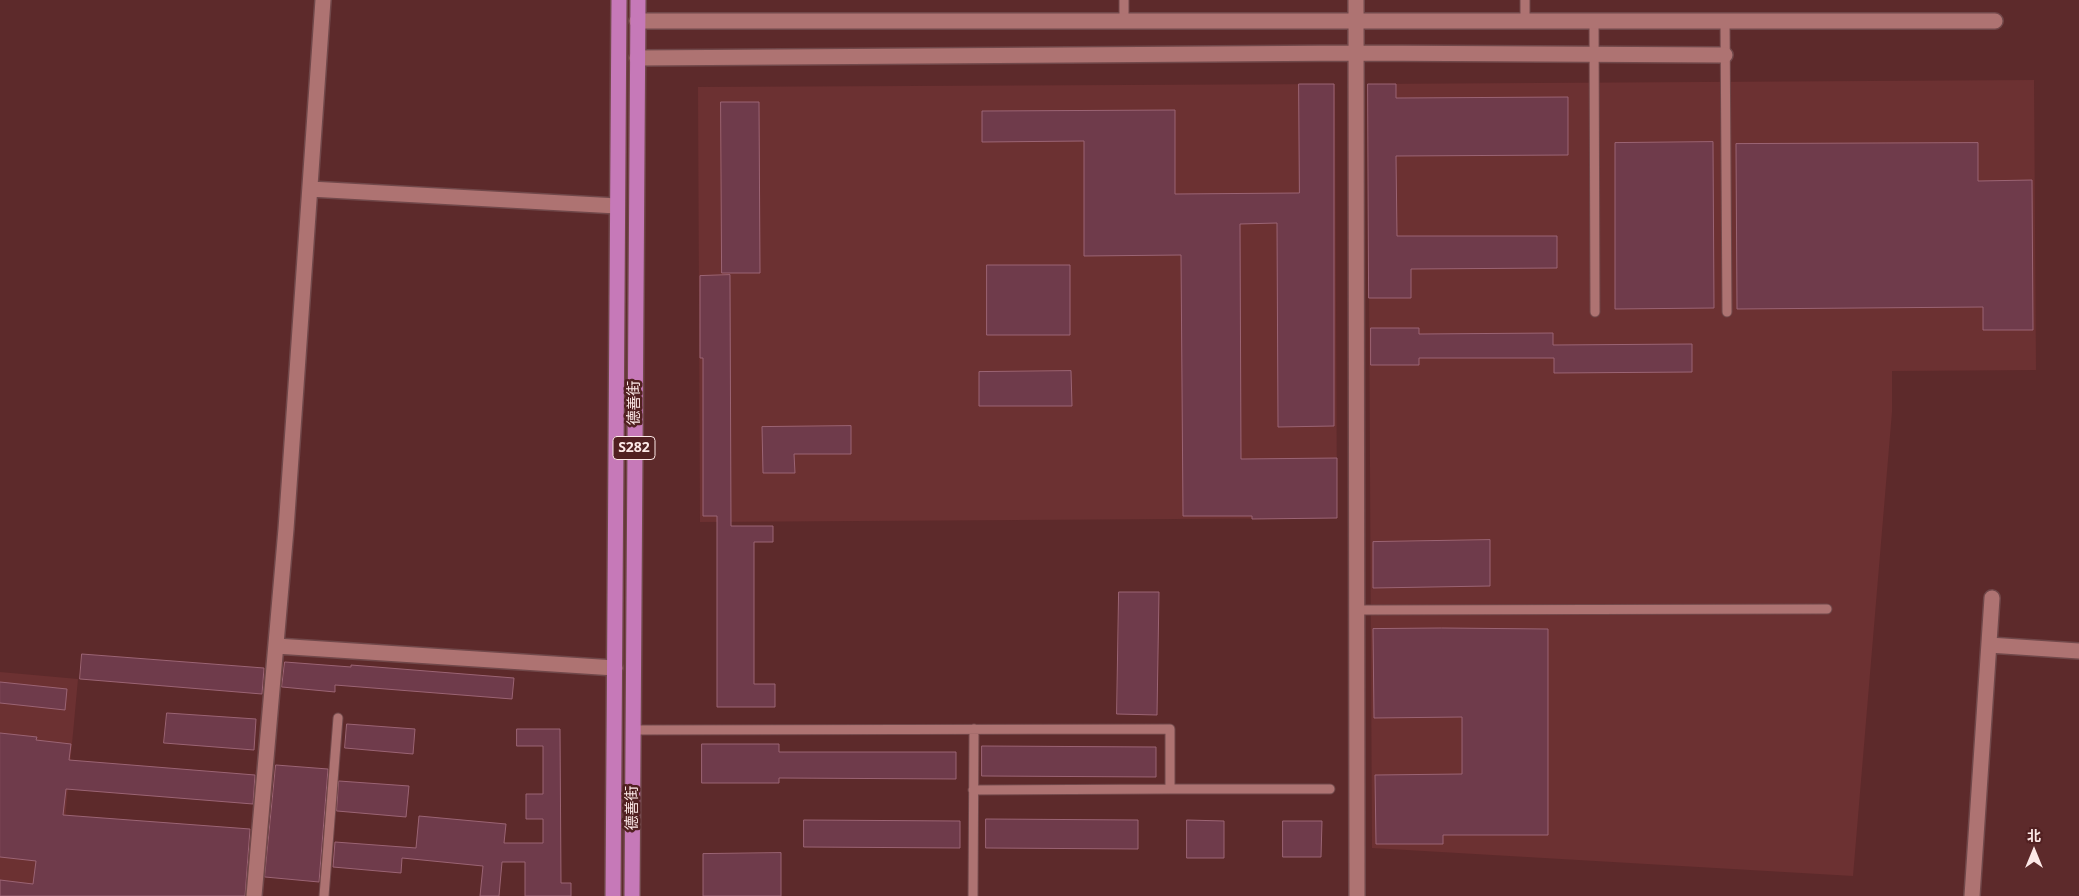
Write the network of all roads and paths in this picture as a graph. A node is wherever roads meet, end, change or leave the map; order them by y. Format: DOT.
graph roads {
  1 [pos="323,0"];
  2 [pos="619,0"];
  3 [pos="638,0"];
  4 [pos="1124,0"];
  5 [pos="1356,0"];
  6 [pos="1525,0"];
  7 [pos="638,21"];
  8 [pos="1124,21"];
  9 [pos="1356,21"];
  10 [pos="1524,21"];
  11 [pos="1594,21"];
  12 [pos="1725,21"];
  13 [pos="1995,21"];
  14 [pos="1356,53"];
  15 [pos="1594,54"];
  16 [pos="1725,55"];
  17 [pos="637,58"];
  18 [pos="310,189"];
  19 [pos="617,206"];
  20 [pos="1595,312"];
  21 [pos="1727,312"];
  22 [pos="1992,598"];
  23 [pos="1357,610"];
  24 [pos="1828,610"];
  25 [pos="1989,645"];
  26 [pos="276,646"];
  27 [pos="2079,651"];
  28 [pos="615,668"];
  29 [pos="338,718"];
  30 [pos="633,730"];
  31 [pos="974,730"];
  32 [pos="1330,789"];
  33 [pos="974,790"];
  34 [pos="1170,790"];
  35 [pos="254,896"];
  36 [pos="324,896"];
  37 [pos="614,896"];
  38 [pos="632,896"];
  39 [pos="973,896"];
  40 [pos="1357,896"];
  41 [pos="1972,896"];
  1 -- 18 [label="street"];
  2 -- 19 [label="main road, 德善街 / S282"];
  3 -- 7 [label="main road, 德善街 / S282"];
  4 -- 8 [label="lane"];
  5 -- 9 [label="street"];
  6 -- 10 [label="lane"];
  7 -- 8 [label="street"];
  7 -- 17 [label="main road, 德善街 / S282"];
  8 -- 9 [label="street"];
  9 -- 10 [label="street"];
  9 -- 14 [label="street"];
  10 -- 11 [label="street"];
  11 -- 12 [label="street"];
  11 -- 15 [label="lane"];
  12 -- 13 [label="street"];
  12 -- 16 [label="lane"];
  14 -- 15 [label="street"];
  14 -- 17 [label="street"];
  14 -- 23 [label="street"];
  15 -- 16 [label="street"];
  15 -- 20 [label="lane"];
  16 -- 21 [label="lane"];
  17 -- 30 [label="main road, 德善街 / S282"];
  18 -- 19 [label="street"];
  18 -- 26 [label="street"];
  19 -- 28 [label="main road, 德善街 / S282"];
  22 -- 25 [label="street"];
  23 -- 24 [label="lane"];
  23 -- 40 [label="street"];
  25 -- 27 [label="street"];
  25 -- 41 [label="street"];
  26 -- 28 [label="street"];
  26 -- 35 [label="street"];
  28 -- 37 [label="main road, 德善街 / S282"];
  29 -- 36 [label="lane"];
  30 -- 31 [label="lane"];
  30 -- 38 [label="main road, 德善街 / S282"];
  31 -- 33 [label="lane"];
  31 -- 34 [label="lane"];
  32 -- 34 [label="lane"];
  33 -- 34 [label="lane"];
  33 -- 39 [label="lane"];
}
